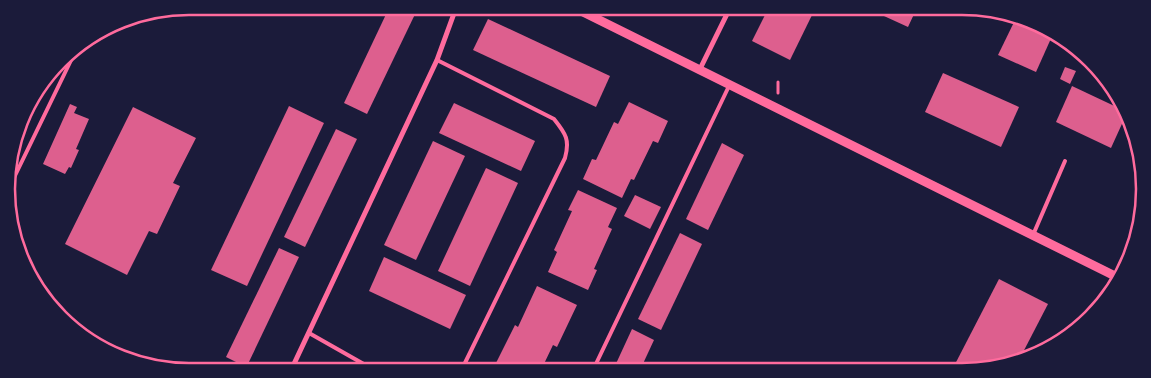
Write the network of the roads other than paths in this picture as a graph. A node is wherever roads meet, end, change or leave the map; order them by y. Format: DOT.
graph roads {
  1 [pos="453,15"];
  2 [pos="589,15"];
  3 [pos="727,15"];
  4 [pos="437,60"];
  5 [pos="70,62"];
  6 [pos="699,71"];
  7 [pos="729,86"];
  8 [pos="1065,161"];
  9 [pos="16,174"];
  10 [pos="1032,235"];
  11 [pos="1113,276"];
  12 [pos="309,333"];
  13 [pos="294,363"];
  14 [pos="362,363"];
  15 [pos="465,363"];
  16 [pos="596,363"];
  1 -- 4 [label="street"];
  2 -- 6 [label="street"];
  3 -- 6 [label="street"];
  4 -- 12 [label="street"];
  4 -- 15 [label="lane"];
  5 -- 9 [label="lane"];
  6 -- 7 [label="street"];
  7 -- 10 [label="street"];
  7 -- 16 [label="lane"];
  8 -- 10 [label="lane"];
  10 -- 11 [label="street"];
  12 -- 13 [label="street"];
  12 -- 14 [label="lane"];
}
